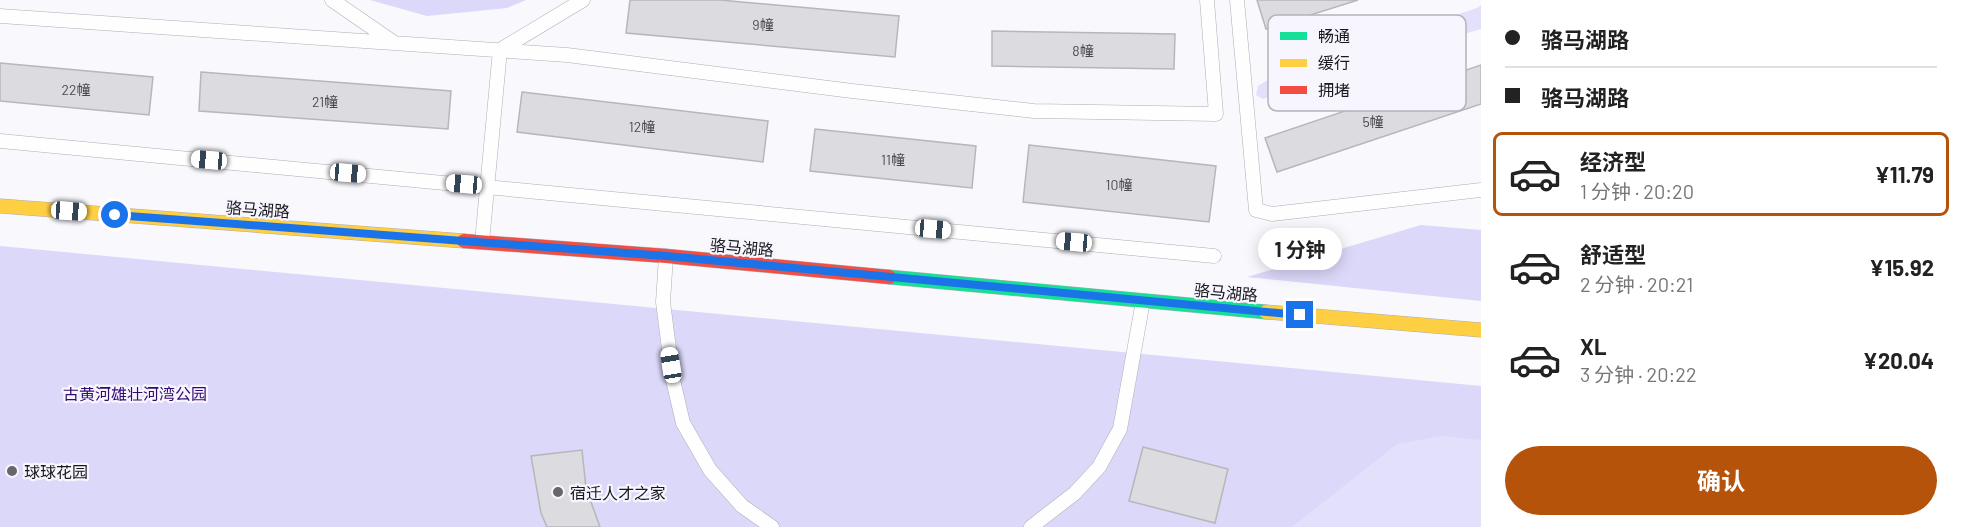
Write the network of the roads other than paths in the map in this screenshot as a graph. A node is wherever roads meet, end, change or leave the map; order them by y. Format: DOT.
graph roads {
  1 [pos="332,0"];
  2 [pos="583,0"];
  3 [pos="1207,0"];
  4 [pos="1237,0"];
  5 [pos="0,16"];
  6 [pos="395,43"];
  7 [pos="500,50"];
  8 [pos="0,141"];
  9 [pos="487,186"];
  10 [pos="1481,190"];
  11 [pos="0,206"];
  12 [pos="482,242"];
  13 [pos="666,256"];
  14 [pos="1215,256"];
  15 [pos="1143,302"];
  16 [pos="1481,330"];
  17 [pos="772,527"];
  18 [pos="1031,527"];
  1 -- 6 [label="lane"];
  2 -- 7 [label="lane"];
  3 -- 7 [label="lane"];
  4 -- 10 [label="lane"];
  5 -- 6 [label="lane"];
  6 -- 7 [label="lane"];
  7 -- 9 [label="lane"];
  8 -- 9 [label="lane"];
  9 -- 12 [label="lane"];
  9 -- 14 [label="lane"];
  11 -- 12 [label="street, 骆马湖路"];
  12 -- 13 [label="street, 骆马湖路"];
  13 -- 15 [label="street, 骆马湖路"];
  13 -- 17 [label="lane"];
  15 -- 16 [label="street, 骆马湖路"];
  15 -- 18 [label="lane"];
}
